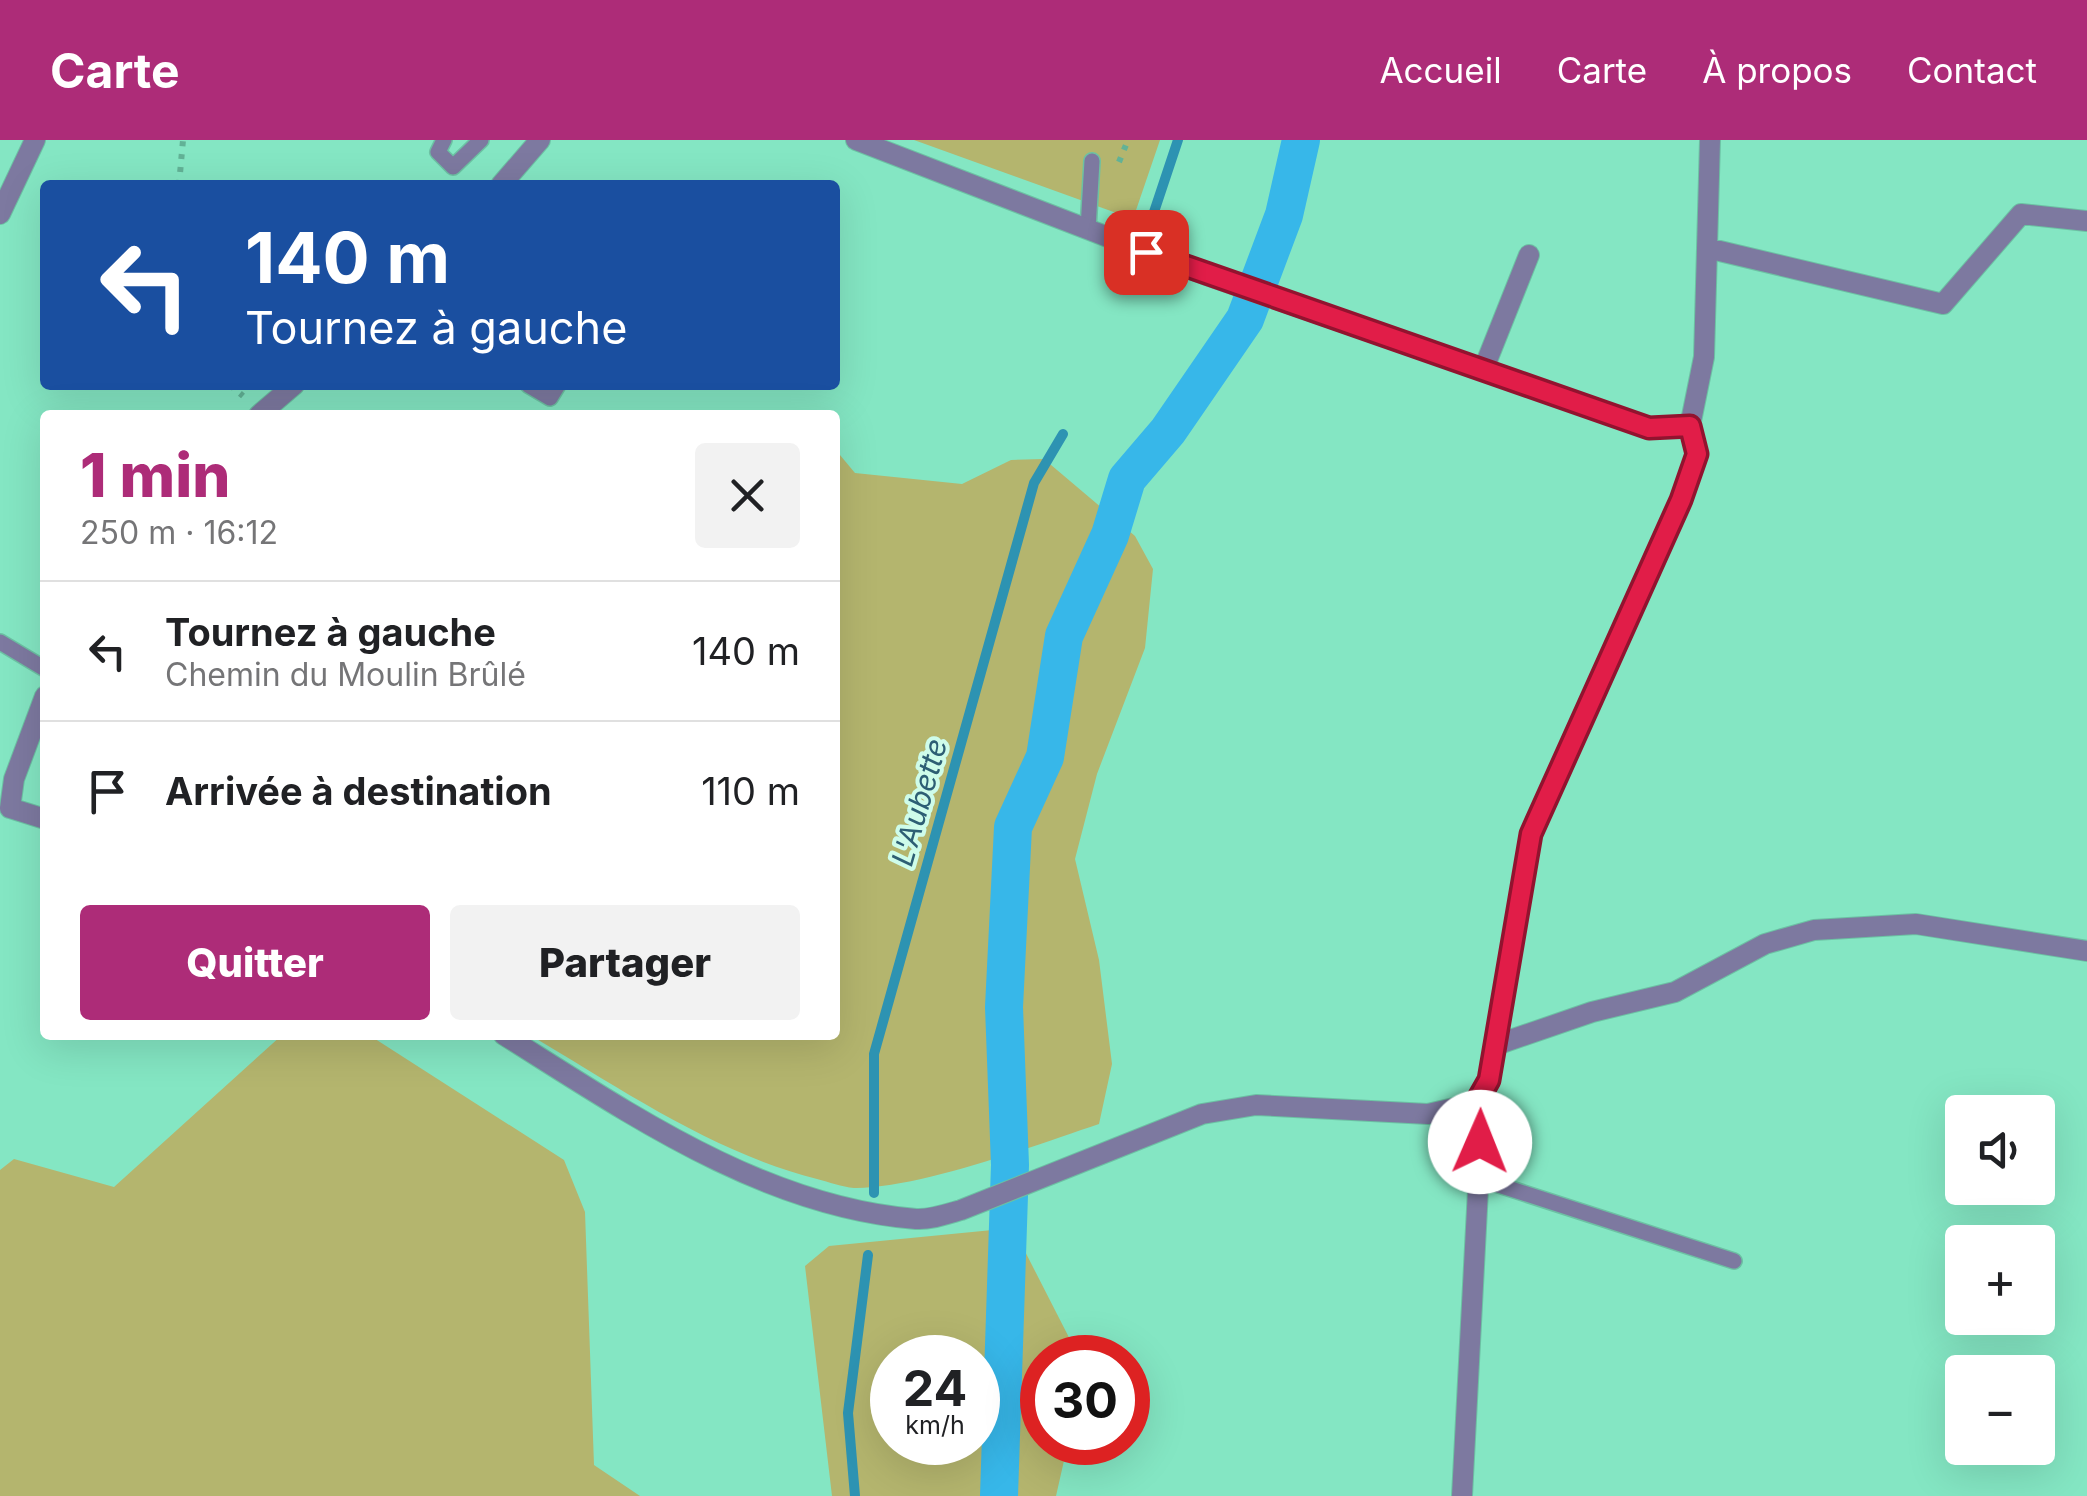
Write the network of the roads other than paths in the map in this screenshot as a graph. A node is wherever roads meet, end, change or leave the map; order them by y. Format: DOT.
graph roads {
  1 [pos="35,140"];
  2 [pos="444,140"];
  3 [pos="481,140"];
  4 [pos="540,140"];
  5 [pos="856,140"];
  6 [pos="1710,140"];
  7 [pos="1092,161"];
  8 [pos="504,180"];
  9 [pos="0,214"];
  10 [pos="2087,221"];
  11 [pos="1088,229"];
  12 [pos="1707,248"];
  13 [pos="1529,256"];
  14 [pos="1484,368"];
  15 [pos="288,390"];
  16 [pos="536,390"];
  17 [pos="555,390"];
  18 [pos="265,410"];
  19 [pos="1690,426"];
  20 [pos="0,642"];
  21 [pos="40,666"];
  22 [pos="40,709"];
  23 [pos="5,809"];
  24 [pos="40,819"];
  25 [pos="2087,951"];
  26 [pos="512,1040"];
  27 [pos="1496,1045"];
  28 [pos="1476,1103"];
  29 [pos="1477,1178"];
  30 [pos="1734,1261"];
  31 [pos="1462,1496"];
  1 -- 9 [label="street"];
  2 -- 3 [label="lane"];
  4 -- 8 [label="street"];
  5 -- 11 [label="street"];
  6 -- 12 [label="street"];
  7 -- 11 [label="lane"];
  10 -- 12 [label="street"];
  11 -- 14 [label="street"];
  12 -- 19 [label="street"];
  13 -- 14 [label="street"];
  14 -- 19 [label="street"];
  15 -- 18 [label="street"];
  16 -- 17 [label="lane"];
  19 -- 27 [label="street"];
  20 -- 21 [label="lane"];
  22 -- 23 [label="street"];
  23 -- 24 [label="street"];
  25 -- 27 [label="street"];
  26 -- 28 [label="street"];
  27 -- 28 [label="street"];
  28 -- 29 [label="street"];
  29 -- 30 [label="lane"];
  29 -- 31 [label="street"];
}
